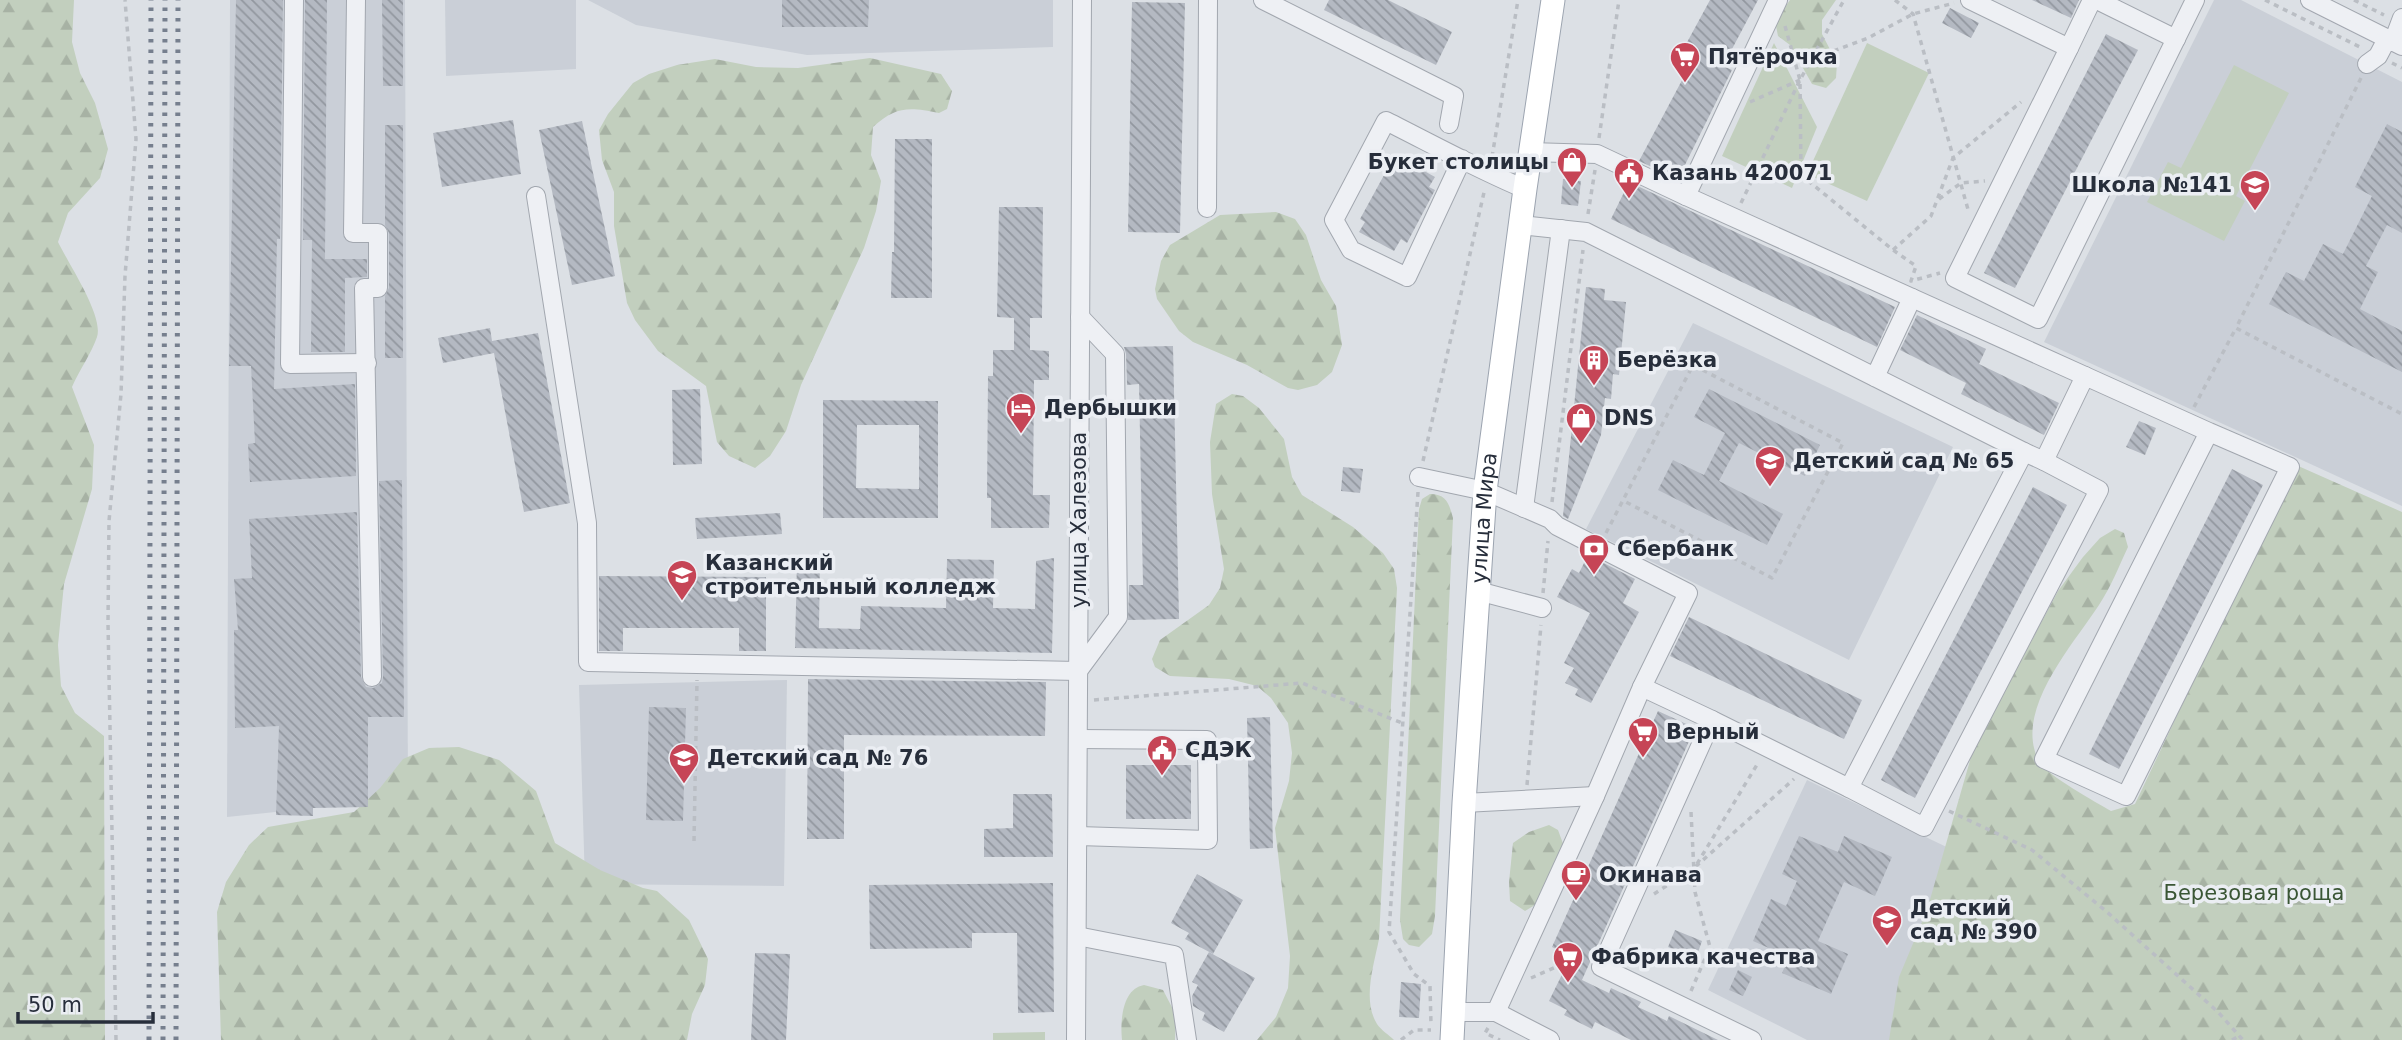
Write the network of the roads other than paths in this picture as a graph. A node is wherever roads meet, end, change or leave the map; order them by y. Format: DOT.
graph roads {
  1 [pos="293,0"];
  2 [pos="356,0"];
  3 [pos="1082,0"];
  4 [pos="1208,0"];
  5 [pos="1263,0"];
  6 [pos="1553,0"];
  7 [pos="1778,0"];
  8 [pos="1970,0"];
  9 [pos="2094,0"];
  10 [pos="2195,0"];
  11 [pos="2310,0"];
  12 [pos="1293,7"];
  13 [pos="2401,20"];
  14 [pos="2176,39"];
  15 [pos="2394,42"];
  16 [pos="2069,48"];
  17 [pos="2373,60"];
  18 [pos="1449,124"];
  19 [pos="1530,152"];
  20 [pos="1462,159"];
  21 [pos="1525,189"];
  22 [pos="536,196"];
  23 [pos="1686,196"];
  24 [pos="1207,208"];
  25 [pos="1520,225"];
  26 [pos="1561,229"];
  27 [pos="1912,298"];
  28 [pos="1080,317"];
  29 [pos="367,363"];
  30 [pos="2085,376"];
  31 [pos="1875,377"];
  32 [pos="2209,432"];
  33 [pos="2024,452"];
  34 [pos="2044,461"];
  35 [pos="1419,477"];
  36 [pos="1486,491"];
  37 [pos="1524,508"];
  38 [pos="1478,591"];
  39 [pos="1542,608"];
  40 [pos="1078,671"];
  41 [pos="372,677"];
  42 [pos="1642,687"];
  43 [pos="1712,720"];
  44 [pos="1078,739"];
  45 [pos="1849,788"];
  46 [pos="1595,796"];
  47 [pos="1464,803"];
  48 [pos="1078,836"];
  49 [pos="1077,936"];
  50 [pos="1452,1012"];
  51 [pos="1496,1013"];
  52 [pos="1076,1040"];
  53 [pos="1187,1040"];
  54 [pos="1452,1040"];
  55 [pos="1550,1040"];
  56 [pos="1752,1040"];
  1 -- 29 [label="street"];
  2 -- 29 [label="street"];
  3 -- 28 [label="street, улица Халезова"];
  4 -- 24 [label="street"];
  5 -- 12 [label="street"];
  6 -- 19 [label="main road, улица Мира"];
  7 -- 23 [label="street"];
  8 -- 16 [label="street"];
  9 -- 14 [label="street"];
  9 -- 16 [label="street"];
  10 -- 14 [label="street"];
  11 -- 15 [label="street"];
  12 -- 18 [label="street"];
  13 -- 15 [label="street"];
  14 -- 16 [label="street"];
  15 -- 17 [label="street"];
  19 -- 21 [label="main road, улица Мира"];
  19 -- 23 [label="street"];
  20 -- 20 [label="street"];
  20 -- 21 [label="street"];
  21 -- 25 [label="main road, улица Мира"];
  22 -- 40 [label="street"];
  23 -- 27 [label="street"];
  25 -- 26 [label="street"];
  25 -- 36 [label="main road, улица Мира"];
  26 -- 31 [label="street"];
  26 -- 37 [label="street"];
  27 -- 30 [label="street"];
  27 -- 31 [label="street"];
  28 -- 40 [label="street, улица Халезова"];
  28 -- 40 [label="street"];
  29 -- 41 [label="street"];
  30 -- 32 [label="street"];
  30 -- 34 [label="street"];
  31 -- 33 [label="street"];
  32 -- 32 [label="street"];
  33 -- 34 [label="street"];
  33 -- 45 [label="street"];
  34 -- 45 [label="street"];
  35 -- 36 [label="street"];
  36 -- 37 [label="street"];
  36 -- 38 [label="main road, улица Мира"];
  37 -- 42 [label="street"];
  38 -- 39 [label="street"];
  38 -- 47 [label="main road, улица Мира"];
  40 -- 44 [label="street, улица Халезова"];
  42 -- 43 [label="street"];
  42 -- 46 [label="street"];
  43 -- 45 [label="street"];
  43 -- 56 [label="street"];
  44 -- 48 [label="street, улица Халезова"];
  44 -- 48 [label="street"];
  46 -- 47 [label="street"];
  46 -- 51 [label="street"];
  47 -- 50 [label="main road, улица Мира"];
  48 -- 49 [label="street, улица Халезова"];
  49 -- 52 [label="street, улица Халезова"];
  49 -- 53 [label="street"];
  50 -- 51 [label="street"];
  50 -- 54 [label="main road, улица Мира"];
  51 -- 55 [label="street"];
}
